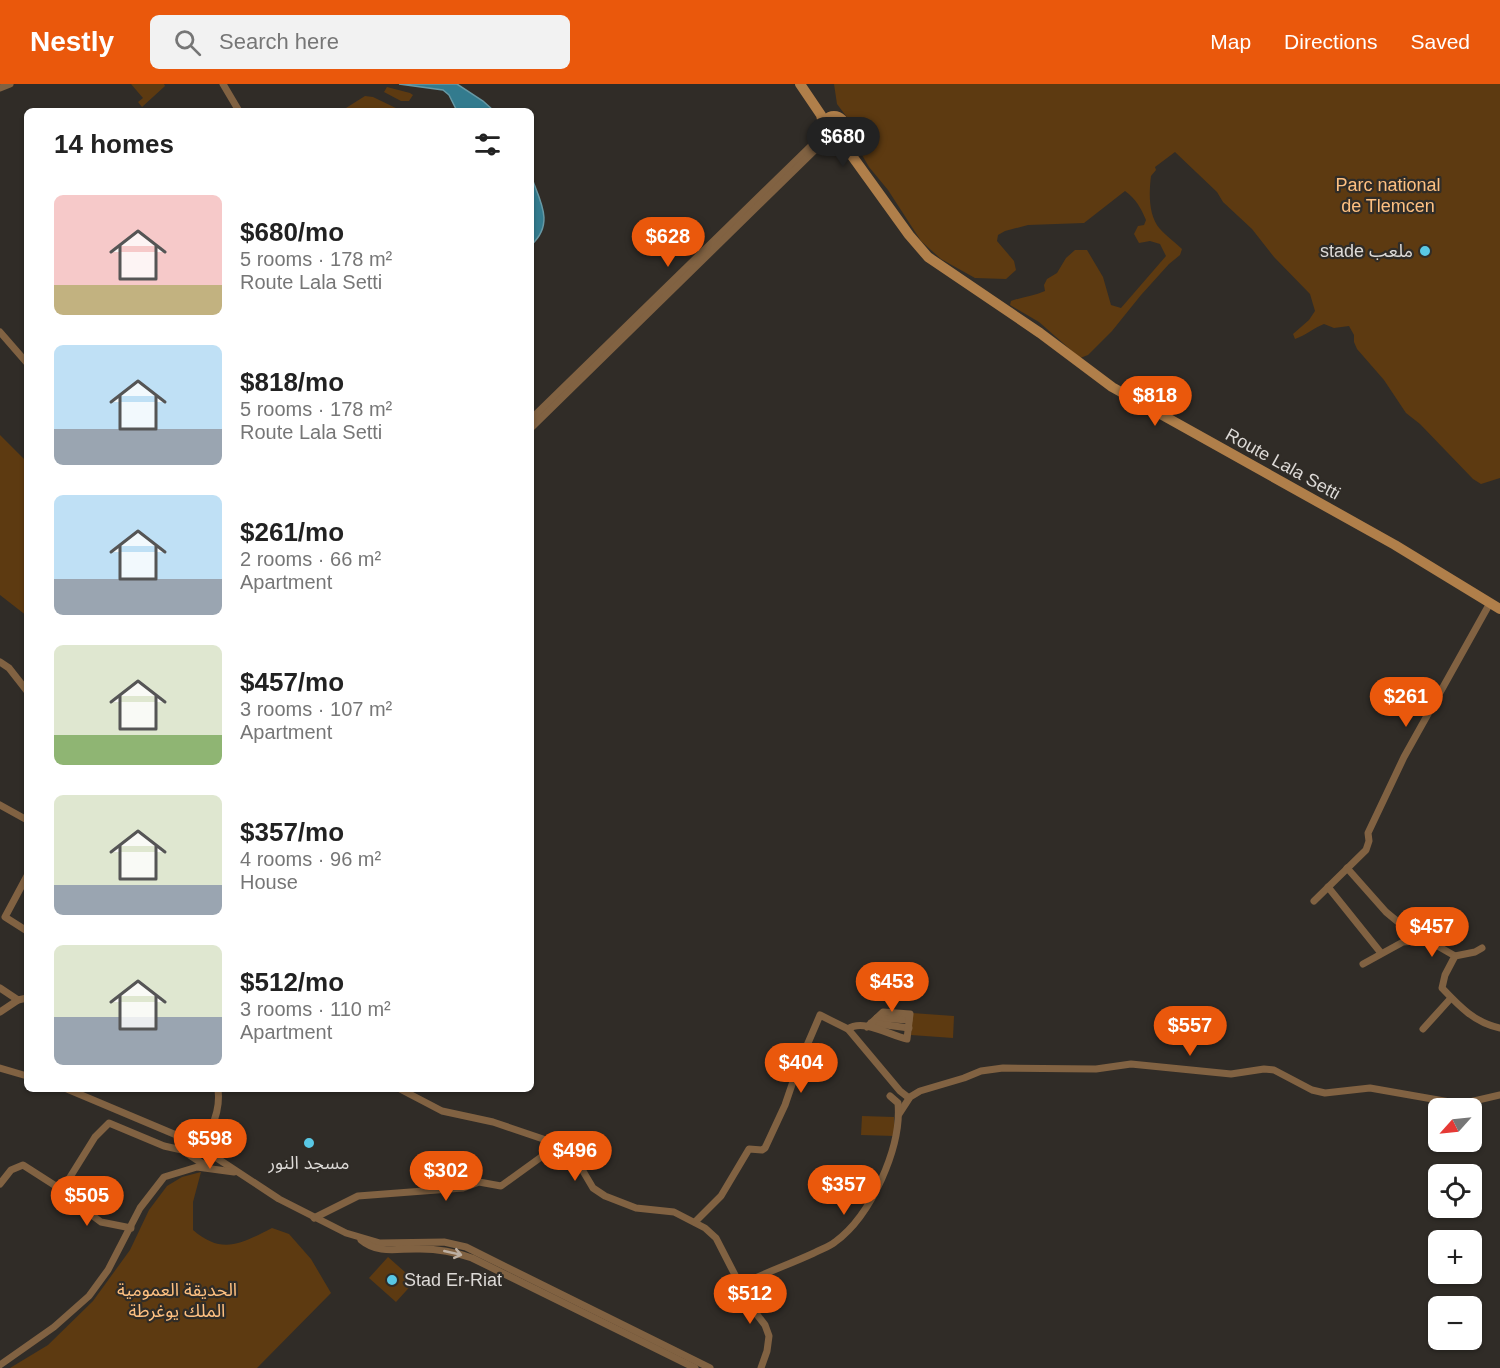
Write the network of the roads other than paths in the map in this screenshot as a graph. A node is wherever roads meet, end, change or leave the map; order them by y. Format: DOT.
graph roads {
  1 [pos="10,84"];
  2 [pos="223,84"];
  3 [pos="801,84"];
  4 [pos="0,88"];
  5 [pos="237,108"];
  6 [pos="835,116"];
  7 [pos="823,126"];
  8 [pos="845,129"];
  9 [pos="833,137"];
  10 [pos="868,177"];
  11 [pos="0,332"];
  12 [pos="24,359"];
  13 [pos="534,416"];
  14 [pos="534,425"];
  15 [pos="1495,606"];
  16 [pos="0,662"];
  17 [pos="24,687"];
  18 [pos="0,805"];
  19 [pos="24,818"];
  20 [pos="1347,868"];
  21 [pos="24,887"];
  22 [pos="1328,887"];
  23 [pos="1314,901"];
  24 [pos="1408,929"];
  25 [pos="24,930"];
  26 [pos="1426,939"];
  27 [pos="1403,942"];
  28 [pos="1482,948"];
  29 [pos="1381,953"];
  30 [pos="1455,956"];
  31 [pos="1363,964"];
  32 [pos="0,988"];
  33 [pos="1451,998"];
  34 [pos="24,999"];
  35 [pos="18,1000"];
  36 [pos="0,1012"];
  37 [pos="872,1022"];
  38 [pos="909,1024"];
  39 [pos="1500,1028"];
  40 [pos="848,1029"];
  41 [pos="1423,1029"];
  42 [pos="0,1068"];
  43 [pos="24,1075"];
  44 [pos="74,1092"];
  45 [pos="218,1092"];
  46 [pos="406,1092"];
  47 [pos="1500,1095"];
  48 [pos="890,1096"];
  49 [pos="909,1098"];
  50 [pos="899,1114"];
  51 [pos="555,1147"];
  52 [pos="201,1148"];
  53 [pos="208,1168"];
  54 [pos="240,1173"];
  55 [pos="0,1184"];
  56 [pos="62,1190"];
  57 [pos="314,1218"];
  58 [pos="695,1222"];
  59 [pos="131,1228"];
  60 [pos="357,1237"];
  61 [pos="742,1284"];
  62 [pos="0,1365"];
  63 [pos="695,1368"];
  64 [pos="710,1368"];
  65 [pos="761,1368"];
  1 -- 4 [label="street"];
  2 -- 5 [label="street"];
  3 -- 6 [label="main road"];
  3 -- 7 [label="main road"];
  6 -- 7 [label="main road"];
  6 -- 8 [label="main road"];
  7 -- 9 [label="main road"];
  7 -- 13 [label="street"];
  8 -- 9 [label="main road"];
  8 -- 10 [label="main road"];
  9 -- 10 [label="main road"];
  9 -- 14 [label="street"];
  10 -- 15 [label="main road, Route Lala Setti"];
  11 -- 12 [label="street"];
  15 -- 20 [label="street"];
  16 -- 17 [label="street"];
  18 -- 19 [label="street"];
  20 -- 22 [label="street"];
  20 -- 24 [label="street"];
  21 -- 25 [label="street"];
  22 -- 23 [label="street"];
  22 -- 29 [label="street"];
  24 -- 26 [label="street"];
  24 -- 27 [label="street"];
  26 -- 27 [label="street"];
  26 -- 30 [label="street"];
  27 -- 29 [label="street"];
  28 -- 30 [label="street"];
  29 -- 31 [label="street"];
  30 -- 33 [label="street"];
  32 -- 35 [label="street"];
  33 -- 39 [label="street"];
  33 -- 41 [label="street"];
  34 -- 35 [label="street"];
  35 -- 36 [label="street"];
  37 -- 38 [label="street"];
  37 -- 38 [label="street"];
  37 -- 38 [label="street"];
  37 -- 40 [label="street"];
  40 -- 49 [label="street"];
  40 -- 58 [label="street"];
  42 -- 43 [label="street"];
  44 -- 52 [label="street"];
  45 -- 52 [label="street"];
  46 -- 51 [label="street"];
  47 -- 49 [label="street"];
  48 -- 50 [label="street"];
  49 -- 50 [label="street"];
  50 -- 61 [label="street"];
  51 -- 57 [label="street"];
  51 -- 58 [label="street"];
  52 -- 54 [label="street"];
  53 -- 54 [label="street"];
  53 -- 56 [label="street"];
  53 -- 59 [label="street"];
  54 -- 57 [label="street"];
  55 -- 56 [label="street"];
  56 -- 59 [label="street"];
  57 -- 60 [label="street"];
  58 -- 61 [label="street"];
  59 -- 62 [label="street"];
  60 -- 63 [label="street, one-way"];
  60 -- 64 [label="street"];
  61 -- 65 [label="street"];
}
